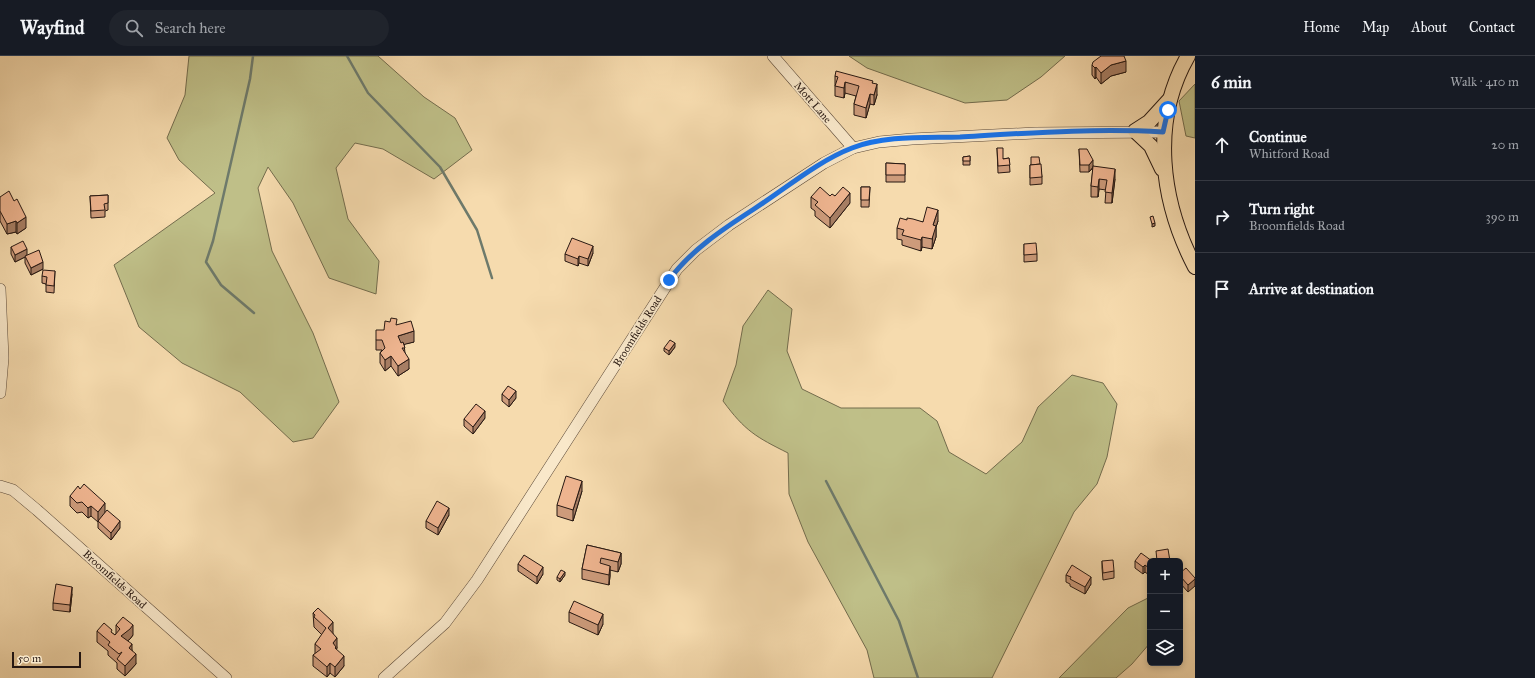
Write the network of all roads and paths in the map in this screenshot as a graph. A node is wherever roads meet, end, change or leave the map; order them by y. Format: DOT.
graph roads {
  1 [pos="773,56"];
  2 [pos="1188,56"];
  3 [pos="1170,99"];
  4 [pos="1135,131"];
  5 [pos="1163,132"];
  6 [pos="853,148"];
  7 [pos="1166,176"];
  8 [pos="1195,268"];
  9 [pos="0,289"];
  10 [pos="0,393"];
  11 [pos="0,486"];
  12 [pos="226,678"];
  13 [pos="384,678"];
  1 -- 6 [label="street, Mott Lane"];
  2 -- 3 [label="main road"];
  3 -- 4 [label="main road"];
  3 -- 5 [label="main road"];
  4 -- 5 [label="street, Broomfields Road"];
  4 -- 6 [label="street, Broomfields Road"];
  4 -- 7 [label="main road"];
  5 -- 7 [label="main road"];
  6 -- 13 [label="street, Broomfields Road"];
  7 -- 8 [label="main road"];
  9 -- 10 [label="street"];
  11 -- 12 [label="street, Broomfields Road"];
}
